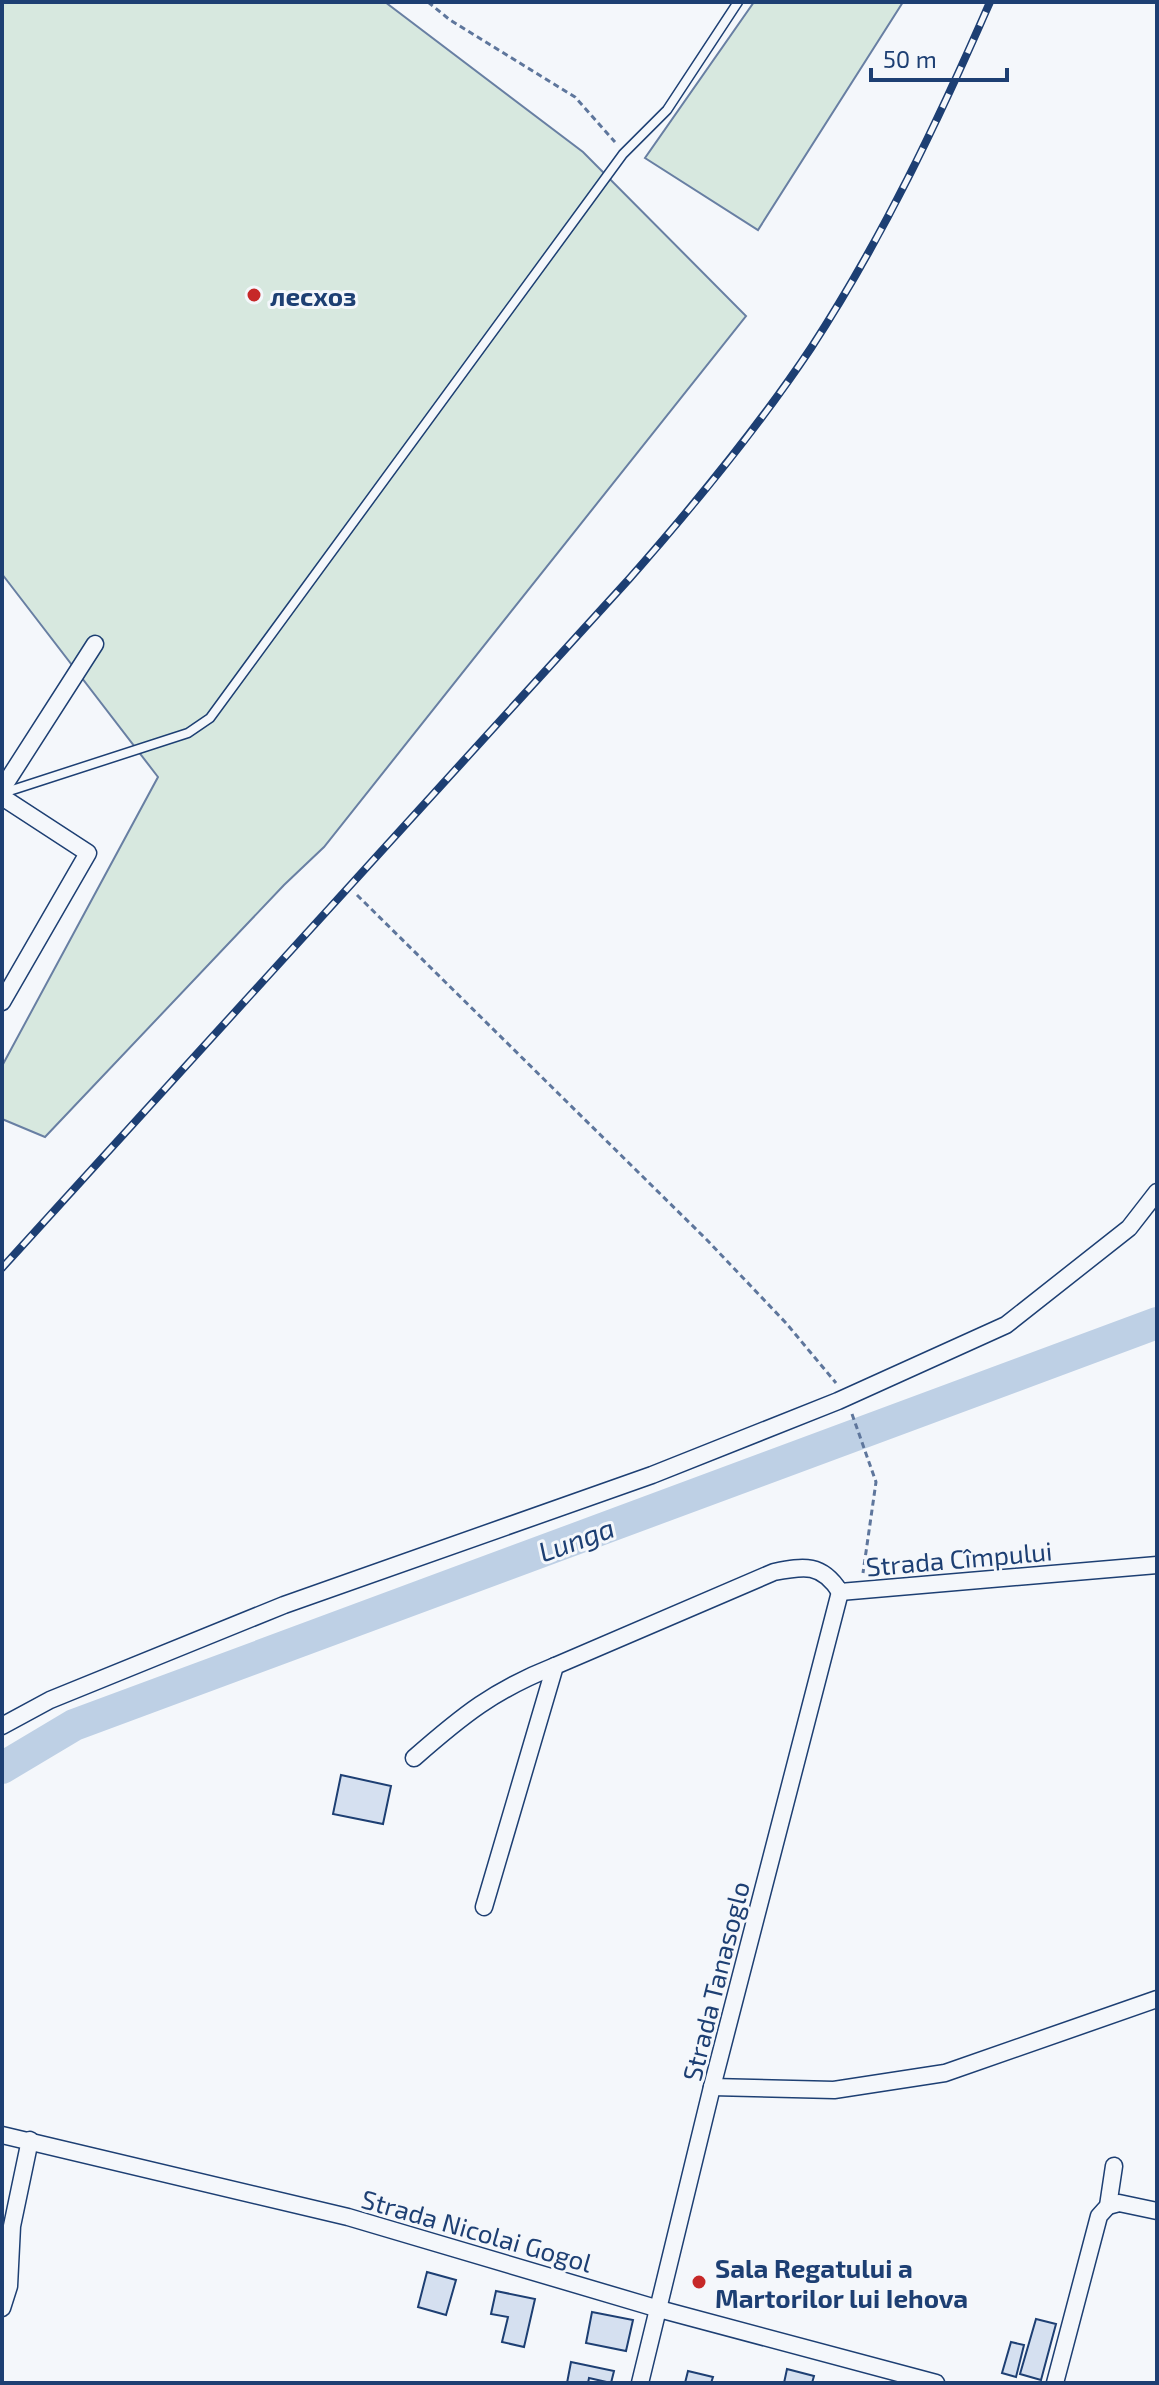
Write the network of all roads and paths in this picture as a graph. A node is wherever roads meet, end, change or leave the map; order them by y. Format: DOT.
graph roads {
  1 [pos="428,2"];
  2 [pos="738,2"];
  3 [pos="623,154"];
  4 [pos="95,644"];
  5 [pos="2,793"];
  6 [pos="357,895"];
  7 [pos="2,1002"];
  8 [pos="1157,1192"];
  9 [pos="848,1402"];
  10 [pos="1157,1565"];
  11 [pos="861,1590"];
  12 [pos="840,1592"];
  13 [pos="555,1666"];
  14 [pos="2,1726"];
  15 [pos="414,1758"];
  16 [pos="484,1907"];
  17 [pos="1157,1999"];
  18 [pos="712,2087"];
  19 [pos="2,2135"];
  20 [pos="30,2140"];
  21 [pos="1114,2166"];
  22 [pos="1108,2206"];
  23 [pos="1157,2211"];
  24 [pos="2,2308"];
  25 [pos="659,2309"];
  26 [pos="640,2383"];
  27 [pos="936,2383"];
  28 [pos="1055,2383"];
  1 -- 3 [label="path"];
  2 -- 3 [label="lane"];
  3 -- 5 [label="lane"];
  4 -- 5 [label="street"];
  5 -- 7 [label="street"];
  6 -- 9 [label="path"];
  8 -- 9 [label="street"];
  9 -- 11 [label="path"];
  9 -- 14 [label="street"];
  10 -- 11 [label="street, Strada Cîmpului"];
  11 -- 12 [label="street, Strada Cîmpului"];
  12 -- 13 [label="street, Strada Cîmpului"];
  12 -- 18 [label="street, Strada Tanasoglo"];
  13 -- 15 [label="street, Strada Cîmpului"];
  13 -- 16 [label="street"];
  17 -- 18 [label="street"];
  18 -- 25 [label="street, Strada Tanasoglo"];
  19 -- 20 [label="street, Strada Nicolai Gogol"];
  20 -- 24 [label="street"];
  20 -- 25 [label="street, Strada Nicolai Gogol"];
  21 -- 22 [label="street"];
  22 -- 23 [label="street"];
  22 -- 28 [label="street"];
  25 -- 26 [label="street, Strada Tanasoglo"];
  25 -- 27 [label="street, Strada Nicolai Gogol"];
}
